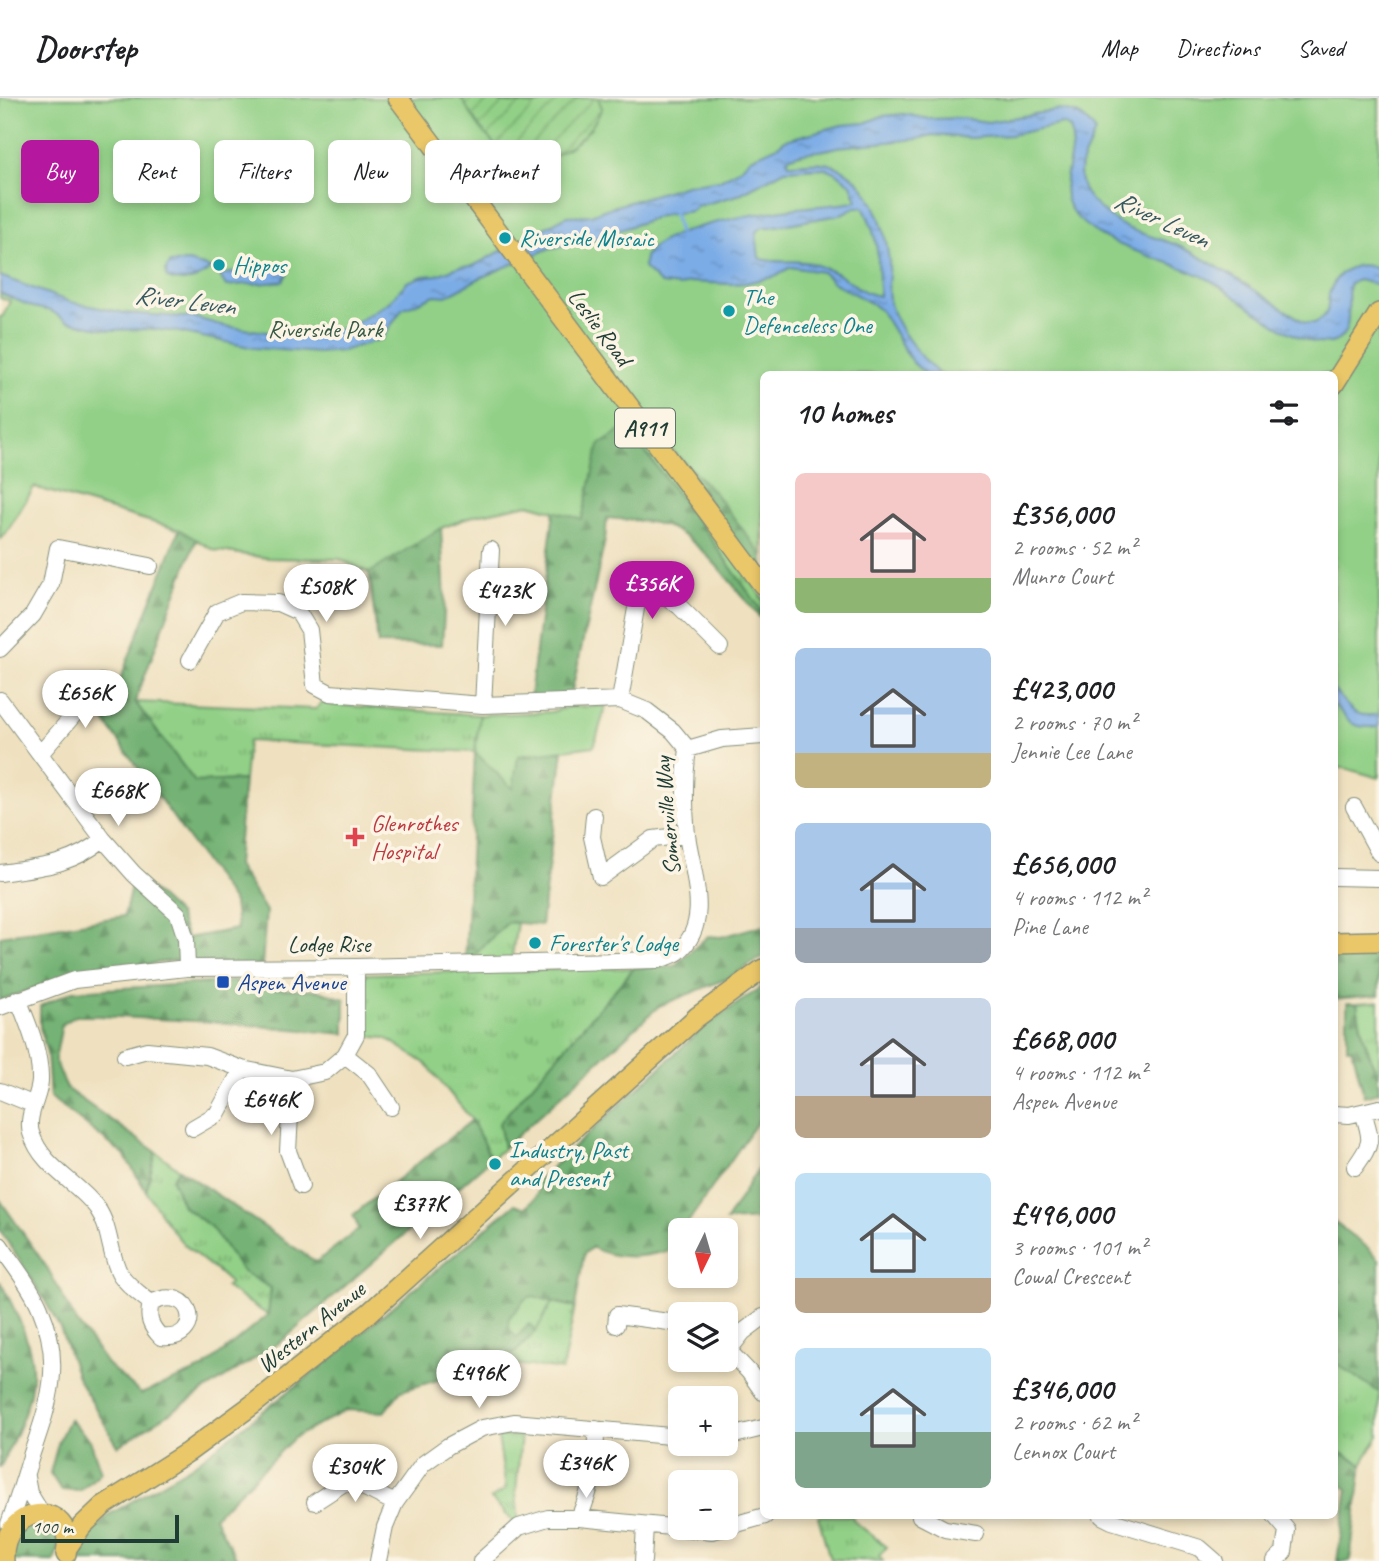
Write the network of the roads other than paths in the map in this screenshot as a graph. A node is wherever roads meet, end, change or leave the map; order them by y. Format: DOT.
graph roads {
  1 [pos="398,98"];
  2 [pos="1379,313"];
  3 [pos="1338,378"];
  4 [pos="491,550"];
  5 [pos="150,566"];
  6 [pos="760,581"];
  7 [pos="719,647"];
  8 [pos="0,649"];
  9 [pos="190,660"];
  10 [pos="102,682"];
  11 [pos="0,700"];
  12 [pos="620,700"];
  13 [pos="483,705"];
  14 [pos="760,736"];
  15 [pos="688,749"];
  16 [pos="40,754"];
  17 [pos="1354,807"];
  18 [pos="594,816"];
  19 [pos="687,835"];
  20 [pos="103,839"];
  21 [pos="1379,853"];
  22 [pos="0,873"];
  23 [pos="1338,877"];
  24 [pos="1379,878"];
  25 [pos="1379,941"];
  26 [pos="1338,942"];
  27 [pos="664,958"];
  28 [pos="356,967"];
  29 [pos="187,968"];
  30 [pos="760,971"];
  31 [pos="18,999"];
  32 [pos="0,1007"];
  33 [pos="345,1055"];
  34 [pos="125,1056"];
  35 [pos="242,1069"];
  36 [pos="292,1079"];
  37 [pos="0,1091"];
  38 [pos="33,1104"];
  39 [pos="391,1107"];
  40 [pos="1371,1110"];
  41 [pos="1338,1114"];
  42 [pos="193,1128"];
  43 [pos="1355,1167"];
  44 [pos="301,1186"];
  45 [pos="0,1245"];
  46 [pos="151,1303"];
  47 [pos="617,1315"];
  48 [pos="760,1319"];
  49 [pos="668,1322"];
  50 [pos="738,1337"];
  51 [pos="738,1360"];
  52 [pos="760,1388"];
  53 [pos="596,1429"];
  54 [pos="760,1429"];
  55 [pos="738,1434"];
  56 [pos="668,1436"];
  57 [pos="26,1477"];
  58 [pos="315,1502"];
  59 [pos="394,1503"];
  60 [pos="96,1512"];
  61 [pos="47,1516"];
  62 [pos="760,1517"];
  63 [pos="579,1518"];
  64 [pos="926,1519"];
  65 [pos="1108,1519"];
  66 [pos="1278,1519"];
  67 [pos="738,1523"];
  68 [pos="9,1524"];
  69 [pos="645,1526"];
  70 [pos="668,1528"];
  71 [pos="976,1534"];
  72 [pos="0,1551"];
  73 [pos="65,1555"];
  74 [pos="4,1561"];
  75 [pos="378,1561"];
  76 [pos="481,1561"];
  77 [pos="643,1561"];
  78 [pos="1215,1561"];
  79 [pos="1275,1561"];
  1 -- 6 [label="main road, Leslie Road / A911"];
  2 -- 3 [label="main road"];
  4 -- 13 [label="street"];
  5 -- 8 [label="street"];
  7 -- 12 [label="street"];
  9 -- 13 [label="street, Somerville Way"];
  10 -- 16 [label="street"];
  11 -- 16 [label="street"];
  12 -- 13 [label="street, Somerville Way"];
  12 -- 15 [label="street, Somerville Way"];
  14 -- 15 [label="street"];
  15 -- 19 [label="street, Somerville Way"];
  16 -- 20 [label="street"];
  17 -- 21 [label="street"];
  18 -- 19 [label="street"];
  19 -- 27 [label="street, Somerville Way"];
  20 -- 22 [label="street"];
  20 -- 29 [label="street"];
  23 -- 24 [label="street"];
  25 -- 26 [label="main road"];
  27 -- 28 [label="street, Lodge Rise"];
  28 -- 29 [label="street, Lodge Rise"];
  28 -- 33 [label="street"];
  29 -- 31 [label="street, Lodge Rise"];
  30 -- 60 [label="main road, Western Avenue"];
  31 -- 32 [label="street, Lodge Rise"];
  31 -- 38 [label="street"];
  33 -- 36 [label="street"];
  33 -- 39 [label="street"];
  34 -- 35 [label="street"];
  35 -- 36 [label="street"];
  35 -- 42 [label="street"];
  36 -- 44 [label="street"];
  37 -- 38 [label="street"];
  38 -- 46 [label="street"];
  40 -- 41 [label="street"];
  40 -- 43 [label="street"];
  45 -- 57 [label="street"];
  47 -- 49 [label="street"];
  48 -- 50 [label="street"];
  51 -- 52 [label="street"];
  53 -- 56 [label="street"];
  53 -- 59 [label="street"];
  53 -- 63 [label="street"];
  54 -- 55 [label="street"];
  57 -- 61 [label="street"];
  57 -- 68 [label="street"];
  58 -- 59 [label="street"];
  59 -- 75 [label="street"];
  60 -- 61 [label="main road"];
  60 -- 73 [label="main road"];
  61 -- 68 [label="main road"];
  61 -- 73 [label="main road"];
  62 -- 67 [label="street"];
  63 -- 69 [label="street"];
  63 -- 76 [label="street"];
  64 -- 71 [label="street"];
  65 -- 78 [label="street"];
  66 -- 79 [label="street"];
  68 -- 72 [label="main road"];
  69 -- 70 [label="street"];
  69 -- 77 [label="street"];
  72 -- 74 [label="main road"];
}
